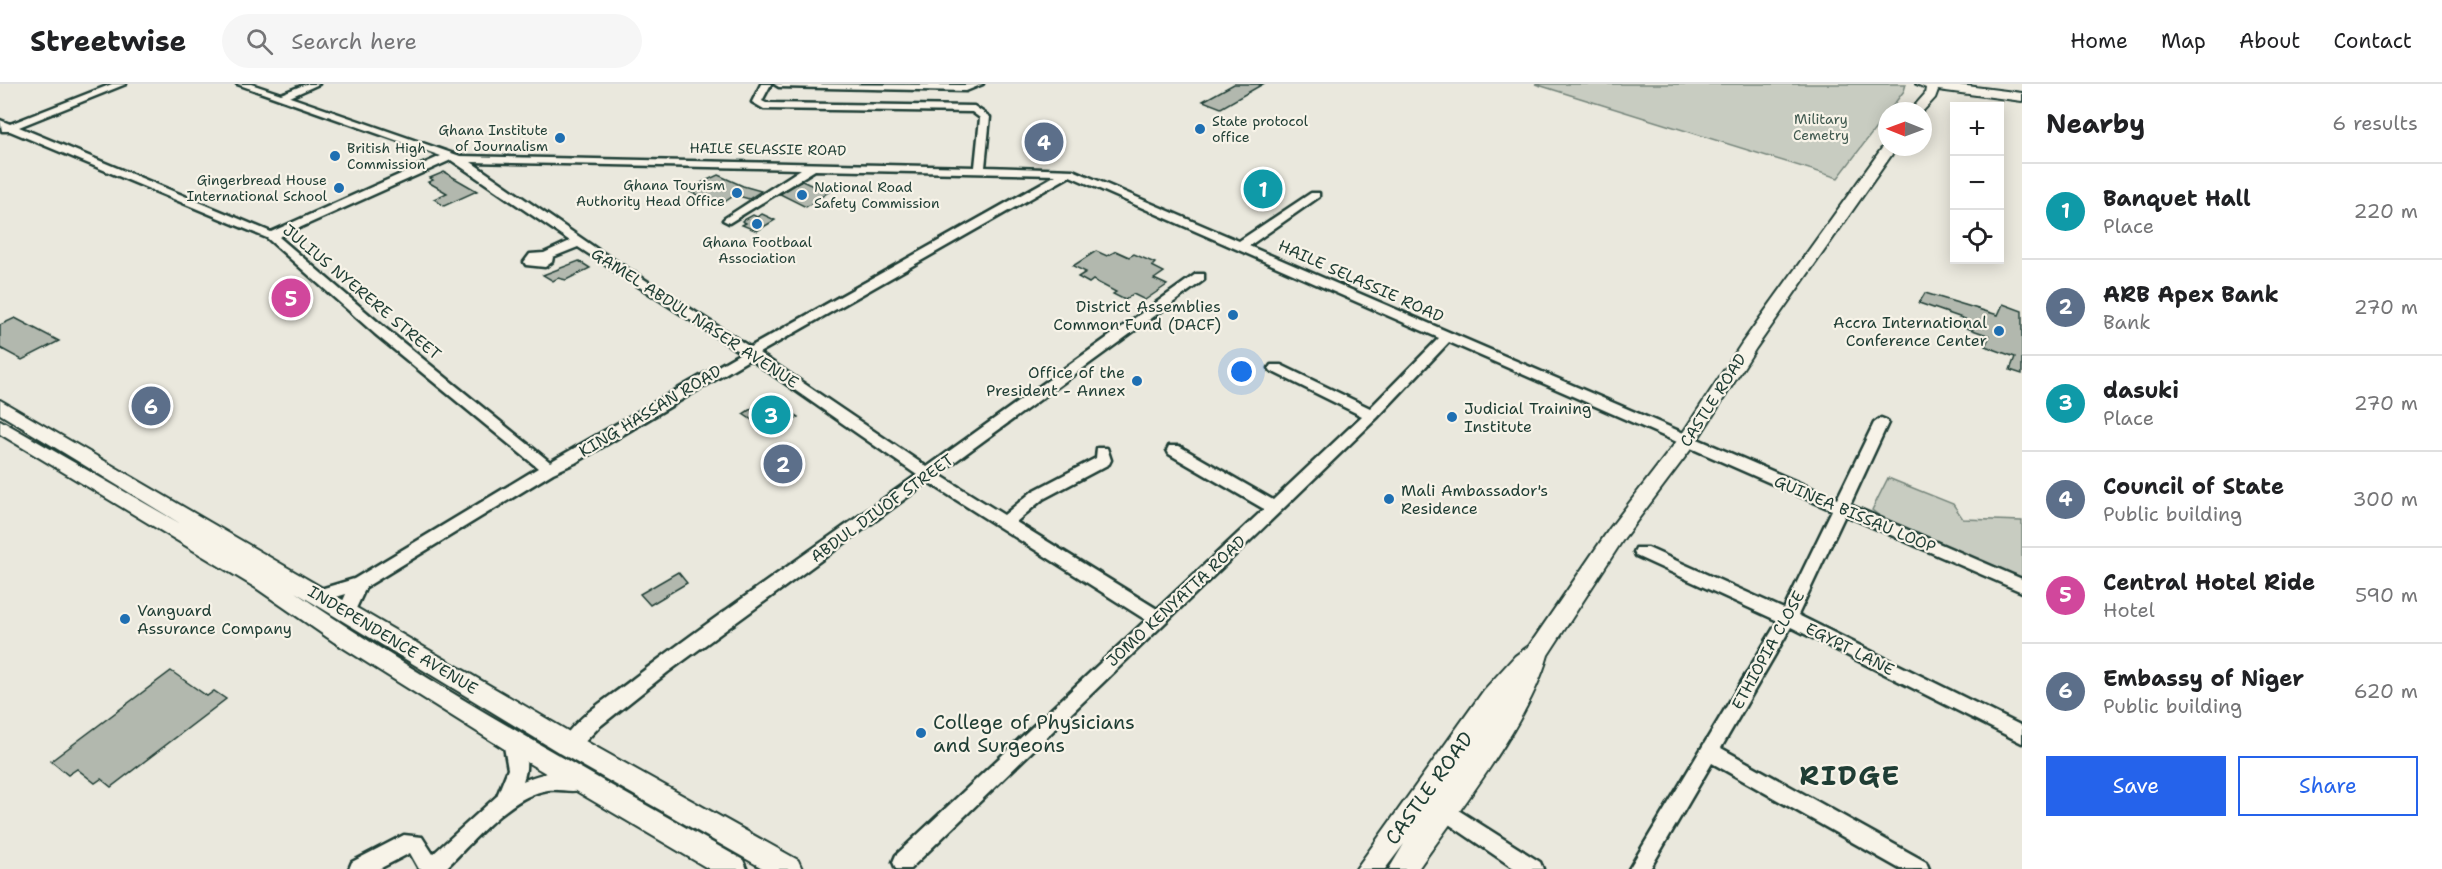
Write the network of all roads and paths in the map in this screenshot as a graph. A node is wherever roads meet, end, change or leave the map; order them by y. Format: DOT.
graph roads {
  1 [pos="121,84"];
  2 [pos="242,84"];
  3 [pos="314,84"];
  4 [pos="766,84"];
  5 [pos="779,84"];
  6 [pos="978,84"];
  7 [pos="1959,86"];
  8 [pos="1929,87"];
  9 [pos="2022,95"];
  10 [pos="284,97"];
  11 [pos="1922,102"];
  12 [pos="3,127"];
  13 [pos="1884,156"];
  14 [pos="455,158"];
  15 [pos="518,160"];
  16 [pos="814,165"];
  17 [pos="980,168"];
  18 [pos="1017,169"];
  19 [pos="1069,172"];
  20 [pos="486,180"];
  21 [pos="1041,188"];
  22 [pos="1315,195"];
  23 [pos="729,220"];
  24 [pos="271,236"];
  25 [pos="579,242"];
  26 [pos="1240,246"];
  27 [pos="546,256"];
  28 [pos="1200,277"];
  29 [pos="1447,336"];
  30 [pos="750,353"];
  31 [pos="1276,368"];
  32 [pos="0,406"];
  33 [pos="1372,415"];
  34 [pos="1881,423"];
  35 [pos="0,426"];
  36 [pos="1687,441"];
  37 [pos="1174,450"];
  38 [pos="1102,452"];
  39 [pos="548,469"];
  40 [pos="928,475"];
  41 [pos="1274,508"];
  42 [pos="1842,508"];
  43 [pos="1006,522"];
  44 [pos="1642,552"];
  45 [pos="360,583"];
  46 [pos="2022,586"];
  47 [pos="320,596"];
  48 [pos="346,612"];
  49 [pos="1157,618"];
  50 [pos="1788,618"];
  51 [pos="1537,653"];
  52 [pos="2022,735"];
  53 [pos="512,741"];
  54 [pos="569,745"];
  55 [pos="1710,752"];
  56 [pos="586,785"];
  57 [pos="504,802"];
  58 [pos="1444,810"];
  59 [pos="903,862"];
  60 [pos="359,869"];
  61 [pos="431,869"];
  62 [pos="734,869"];
  63 [pos="789,869"];
  64 [pos="1369,869"];
  65 [pos="1402,869"];
  66 [pos="1533,869"];
  67 [pos="1639,869"];
  68 [pos="1919,869"];
  1 -- 12 [label="street"];
  2 -- 10 [label="street, GAMEL ABDUL NASER AVENUE"];
  3 -- 10 [label="street"];
  4 -- 17 [label="street"];
  5 -- 6 [label="street"];
  7 -- 8 [label="main road"];
  7 -- 9 [label="main road"];
  8 -- 11 [label="main road"];
  10 -- 14 [label="street, GAMEL ABDUL NASER AVENUE"];
  12 -- 24 [label="street, JULIUS NYERERE STREET"];
  13 -- 36 [label="main road, CASTLE ROAD"];
  14 -- 15 [label="street, HAILE SELASSIE ROAD"];
  14 -- 20 [label="street, GAMEL ABDUL NASER AVENUE"];
  14 -- 24 [label="street"];
  15 -- 16 [label="street, HAILE SELASSIE ROAD"];
  15 -- 20 [label="street"];
  16 -- 17 [label="street, HAILE SELASSIE ROAD"];
  16 -- 23 [label="street"];
  17 -- 18 [label="street, HAILE SELASSIE ROAD"];
  18 -- 19 [label="street, HAILE SELASSIE ROAD"];
  18 -- 21 [label="street"];
  19 -- 21 [label="street, KING HASSAN ROAD"];
  19 -- 26 [label="street, HAILE SELASSIE ROAD"];
  20 -- 25 [label="street, GAMEL ABDUL NASER AVENUE"];
  21 -- 30 [label="street, KING HASSAN ROAD"];
  22 -- 26 [label="street"];
  24 -- 39 [label="street, JULIUS NYERERE STREET"];
  25 -- 27 [label="street"];
  25 -- 30 [label="street, GAMEL ABDUL NASER AVENUE"];
  26 -- 29 [label="street, HAILE SELASSIE ROAD"];
  28 -- 40 [label="street, ABDUL DIUOF STREET"];
  29 -- 33 [label="street, JOMO KENYATTA ROAD"];
  29 -- 36 [label="street, HAILE SELASSIE ROAD"];
  30 -- 39 [label="street, KING HASSAN ROAD"];
  30 -- 40 [label="street, GAMEL ABDUL NASER AVENUE"];
  31 -- 33 [label="street"];
  32 -- 47 [label="main road, INDEPENDENCE AVENUE"];
  33 -- 41 [label="street, JOMO KENYATTA ROAD"];
  34 -- 42 [label="street, ETHIOPIA CLOSE"];
  35 -- 53 [label="main road, INDEPENDENCE AVENUE"];
  36 -- 42 [label="street, GUINEA BISSAU LOOP"];
  36 -- 51 [label="main road, CASTLE ROAD"];
  37 -- 41 [label="street"];
  38 -- 43 [label="street"];
  39 -- 45 [label="street, KING HASSAN ROAD"];
  40 -- 43 [label="street, GAMEL ABDUL NASER AVENUE"];
  40 -- 54 [label="street, ABDUL DIUOF STREET"];
  41 -- 49 [label="street, JOMO KENYATTA ROAD"];
  42 -- 46 [label="street, GUINEA BISSAU LOOP"];
  42 -- 50 [label="street, ETHIOPIA CLOSE"];
  43 -- 49 [label="street, GAMEL ABDUL NASER AVENUE"];
  44 -- 50 [label="street, EGYPT LANE"];
  45 -- 47 [label="street, KING HASSAN ROAD"];
  45 -- 48 [label="street"];
  47 -- 48 [label="main road, INDEPENDENCE AVENUE"];
  48 -- 54 [label="main road, INDEPENDENCE AVENUE"];
  49 -- 59 [label="street, JOMO KENYATTA ROAD"];
  50 -- 52 [label="street, EGYPT LANE"];
  50 -- 55 [label="street, ETHIOPIA CLOSE"];
  51 -- 58 [label="main road, CASTLE ROAD"];
  51 -- 64 [label="main road, CASTLE ROAD"];
  53 -- 56 [label="main road, INDEPENDENCE AVENUE"];
  53 -- 57 [label="street"];
  54 -- 63 [label="main road, INDEPENDENCE AVENUE"];
  55 -- 67 [label="street, ETHIOPIA CLOSE"];
  55 -- 68 [label="street"];
  56 -- 57 [label="street"];
  56 -- 62 [label="main road, INDEPENDENCE AVENUE"];
  57 -- 61 [label="street"];
  58 -- 65 [label="main road, CASTLE ROAD"];
  58 -- 66 [label="street"];
  60 -- 61 [label="street"];
}
